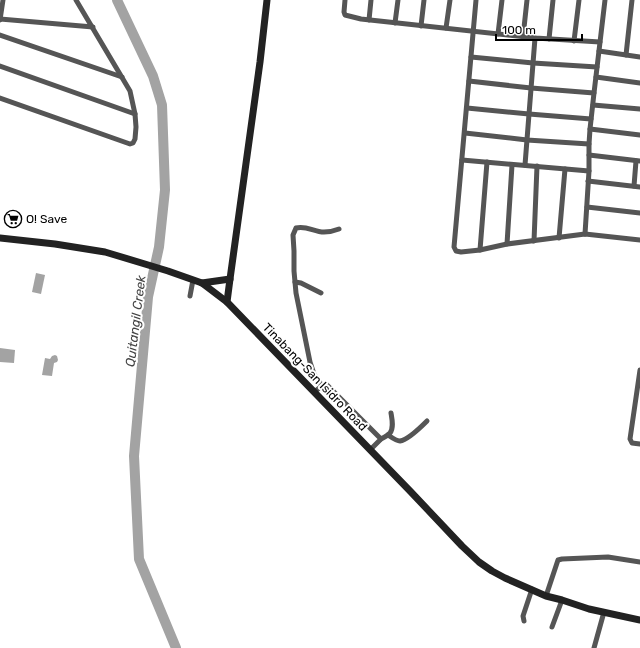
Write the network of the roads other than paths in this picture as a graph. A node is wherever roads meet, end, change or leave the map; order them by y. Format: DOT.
graph roads {
  1 [pos="3,0"];
  2 [pos="76,0"];
  3 [pos="267,0"];
  4 [pos="345,0"];
  5 [pos="371,0"];
  6 [pos="398,0"];
  7 [pos="424,0"];
  8 [pos="450,0"];
  9 [pos="476,0"];
  10 [pos="502,0"];
  11 [pos="527,0"];
  12 [pos="553,0"];
  13 [pos="579,0"];
  14 [pos="605,0"];
  15 [pos="632,0"];
  16 [pos="0,19"];
  17 [pos="369,20"];
  18 [pos="395,23"];
  19 [pos="421,26"];
  20 [pos="93,27"];
  21 [pos="446,28"];
  22 [pos="473,31"];
  23 [pos="498,34"];
  24 [pos="0,35"];
  25 [pos="523,37"];
  26 [pos="535,38"];
  27 [pos="549,39"];
  28 [pos="574,41"];
  29 [pos="600,42"];
  30 [pos="599,51"];
  31 [pos="626,55"];
  32 [pos="471,57"];
  33 [pos="640,57"];
  34 [pos="533,63"];
  35 [pos="0,66"];
  36 [pos="597,67"];
  37 [pos="122,77"];
  38 [pos="596,77"];
  39 [pos="469,82"];
  40 [pos="640,82"];
  41 [pos="531,88"];
  42 [pos="594,93"];
  43 [pos="0,98"];
  44 [pos="593,105"];
  45 [pos="467,108"];
  46 [pos="640,109"];
  47 [pos="135,114"];
  48 [pos="529,114"];
  49 [pos="591,119"];
  50 [pos="590,130"];
  51 [pos="465,133"];
  52 [pos="640,135"];
  53 [pos="527,140"];
  54 [pos="589,144"];
  55 [pos="590,155"];
  56 [pos="462,160"];
  57 [pos="638,161"];
  58 [pos="488,162"];
  59 [pos="512,164"];
  60 [pos="525,165"];
  61 [pos="537,166"];
  62 [pos="565,169"];
  63 [pos="589,170"];
  64 [pos="588,181"];
  65 [pos="634,186"];
  66 [pos="640,187"];
  67 [pos="587,207"];
  68 [pos="640,213"];
  69 [pos="339,229"];
  70 [pos="585,234"];
  71 [pos="0,238"];
  72 [pos="559,238"];
  73 [pos="640,240"];
  74 [pos="534,241"];
  75 [pos="507,244"];
  76 [pos="480,250"];
  77 [pos="230,279"];
  78 [pos="193,280"];
  79 [pos="295,282"];
  80 [pos="202,283"];
  81 [pos="322,293"];
  82 [pos="190,296"];
  83 [pos="227,302"];
  84 [pos="640,370"];
  85 [pos="322,386"];
  86 [pos="314,392"];
  87 [pos="391,413"];
  88 [pos="427,421"];
  89 [pos="388,435"];
  90 [pos="381,439"];
  91 [pos="640,444"];
  92 [pos="370,450"];
  93 [pos="640,562"];
  94 [pos="532,589"];
  95 [pos="546,596"];
  96 [pos="562,600"];
  97 [pos="604,612"];
  98 [pos="640,620"];
  99 [pos="524,621"];
  100 [pos="552,627"];
  101 [pos="594,648"];
  1 -- 16 [label="street"];
  2 -- 20 [label="street"];
  3 -- 77 [label="street"];
  4 -- 17 [label="street"];
  5 -- 17 [label="street"];
  6 -- 18 [label="street"];
  7 -- 19 [label="street"];
  8 -- 21 [label="street"];
  9 -- 22 [label="street"];
  10 -- 23 [label="street"];
  11 -- 25 [label="street"];
  12 -- 27 [label="street"];
  13 -- 28 [label="street"];
  14 -- 29 [label="street"];
  15 -- 31 [label="street"];
  16 -- 20 [label="street"];
  17 -- 18 [label="street"];
  18 -- 19 [label="street"];
  19 -- 21 [label="street"];
  20 -- 37 [label="street"];
  21 -- 22 [label="street"];
  22 -- 23 [label="street"];
  22 -- 32 [label="street"];
  23 -- 25 [label="street"];
  24 -- 37 [label="street"];
  25 -- 26 [label="street"];
  26 -- 27 [label="street"];
  26 -- 34 [label="street"];
  27 -- 28 [label="street"];
  28 -- 29 [label="street"];
  29 -- 30 [label="street"];
  30 -- 31 [label="street"];
  30 -- 36 [label="street"];
  31 -- 33 [label="street"];
  32 -- 34 [label="street"];
  32 -- 39 [label="street"];
  34 -- 36 [label="street"];
  34 -- 41 [label="street"];
  35 -- 47 [label="street"];
  36 -- 38 [label="street"];
  37 -- 47 [label="street"];
  38 -- 40 [label="street"];
  38 -- 42 [label="street"];
  39 -- 41 [label="street"];
  39 -- 45 [label="street"];
  41 -- 42 [label="street"];
  41 -- 48 [label="street"];
  42 -- 44 [label="street"];
  43 -- 47 [label="street"];
  44 -- 46 [label="street"];
  44 -- 49 [label="street"];
  45 -- 48 [label="street"];
  45 -- 51 [label="street"];
  48 -- 49 [label="street"];
  48 -- 53 [label="street"];
  49 -- 50 [label="street"];
  50 -- 52 [label="street"];
  50 -- 54 [label="street"];
  51 -- 53 [label="street"];
  51 -- 56 [label="street"];
  53 -- 54 [label="street"];
  53 -- 60 [label="street"];
  54 -- 55 [label="street"];
  55 -- 57 [label="street"];
  55 -- 63 [label="street"];
  56 -- 58 [label="street"];
  56 -- 76 [label="street"];
  57 -- 65 [label="street"];
  58 -- 59 [label="street"];
  58 -- 76 [label="street"];
  59 -- 60 [label="street"];
  59 -- 75 [label="street"];
  60 -- 61 [label="street"];
  61 -- 62 [label="street"];
  61 -- 74 [label="street"];
  62 -- 63 [label="street"];
  62 -- 72 [label="street"];
  63 -- 64 [label="street"];
  64 -- 65 [label="street"];
  64 -- 67 [label="street"];
  65 -- 66 [label="street"];
  67 -- 68 [label="street"];
  67 -- 70 [label="street"];
  69 -- 79 [label="street"];
  70 -- 72 [label="street"];
  70 -- 73 [label="street"];
  71 -- 78 [label="street"];
  72 -- 74 [label="street"];
  74 -- 75 [label="street"];
  75 -- 76 [label="street"];
  77 -- 80 [label="street"];
  77 -- 83 [label="street"];
  78 -- 80 [label="street"];
  78 -- 82 [label="street"];
  79 -- 81 [label="street"];
  79 -- 85 [label="street"];
  80 -- 83 [label="street, Tinabang-San Isidro Road"];
  83 -- 86 [label="street, Tinabang-San Isidro Road"];
  84 -- 91 [label="street"];
  85 -- 86 [label="street"];
  85 -- 90 [label="street"];
  86 -- 92 [label="street, Tinabang-San Isidro Road"];
  87 -- 89 [label="street"];
  88 -- 89 [label="street"];
  89 -- 90 [label="street"];
  90 -- 92 [label="street"];
  92 -- 94 [label="street, Tinabang-San Isidro Road"];
  93 -- 95 [label="street"];
  94 -- 95 [label="street, Tinabang-San Isidro Road"];
  94 -- 99 [label="street"];
  95 -- 96 [label="street, Tinabang-San Isidro Road"];
  96 -- 97 [label="street, Tinabang-San Isidro Road"];
  96 -- 100 [label="street"];
  97 -- 98 [label="street, Tinabang-San Isidro Road"];
  97 -- 101 [label="street"];
}
